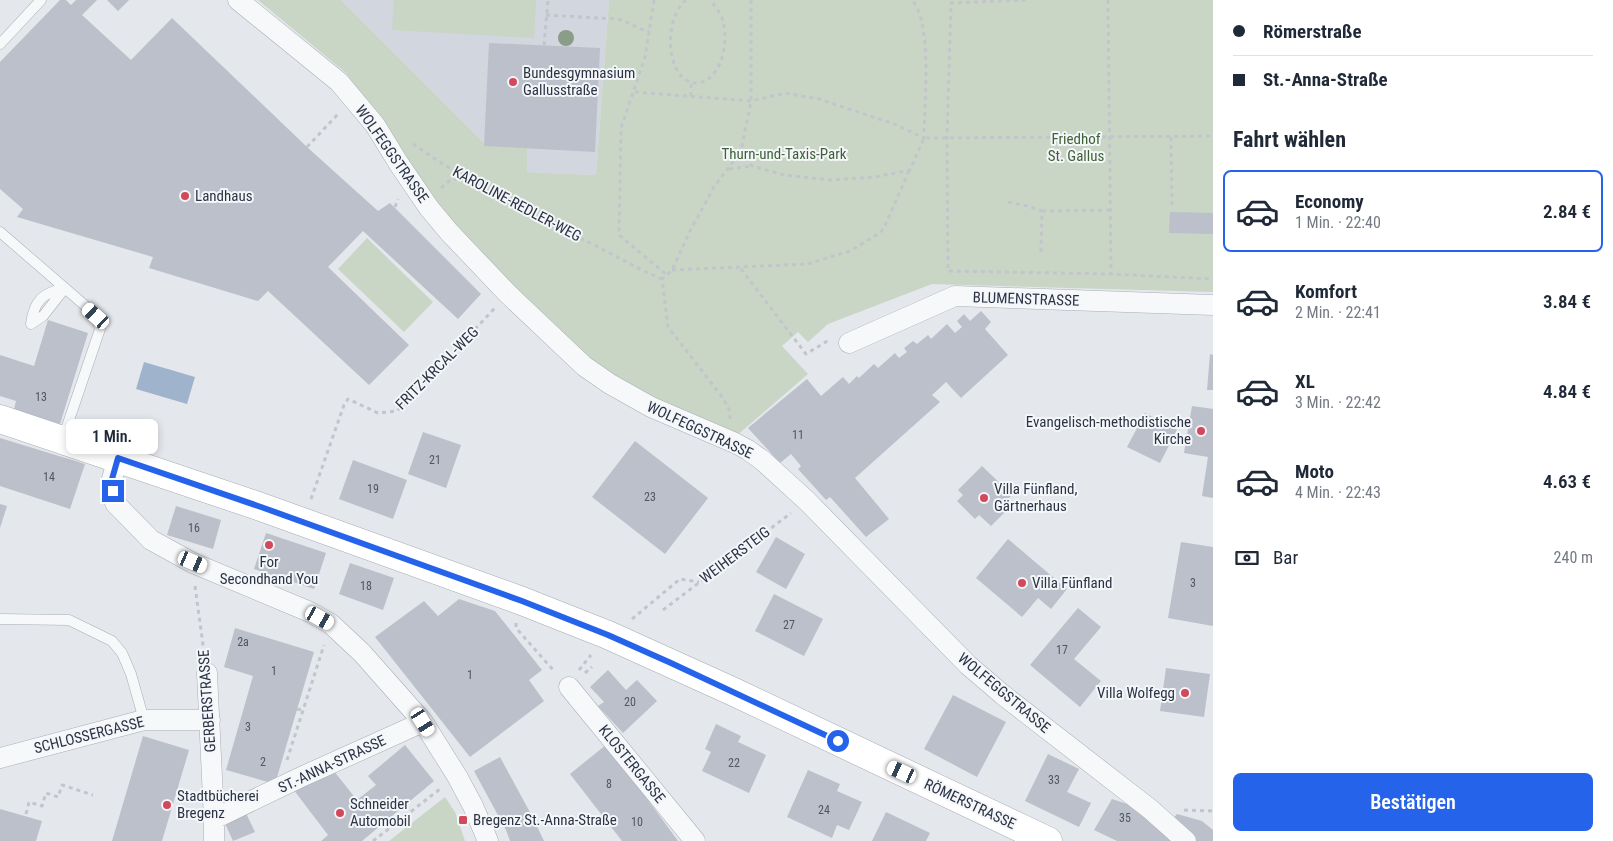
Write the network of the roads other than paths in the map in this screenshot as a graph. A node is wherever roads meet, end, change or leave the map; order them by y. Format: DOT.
graph roads {
  1 [pos="41,0"];
  2 [pos="238,0"];
  3 [pos="0,44"];
  4 [pos="0,232"];
  5 [pos="1213,305"];
  6 [pos="849,342"];
  7 [pos="0,419"];
  8 [pos="62,440"];
  9 [pos="118,458"];
  10 [pos="0,619"];
  11 [pos="207,672"];
  12 [pos="571,682"];
  13 [pos="144,720"];
  14 [pos="210,720"];
  15 [pos="423,722"];
  16 [pos="0,758"];
  17 [pos="214,819"];
  18 [pos="214,841"];
  19 [pos="488,841"];
  20 [pos="695,841"];
  21 [pos="1048,841"];
  22 [pos="1186,841"];
  1 -- 3 [label="lane"];
  2 -- 22 [label="street, WOLFEGGSTRASSE"];
  4 -- 8 [label="lane"];
  5 -- 6 [label="street, BLUMENSTRASSE"];
  7 -- 8 [label="main road, RÖMERSTRASSE"];
  8 -- 9 [label="main road, RÖMERSTRASSE"];
  9 -- 15 [label="street"];
  9 -- 21 [label="main road, RÖMERSTRASSE"];
  10 -- 13 [label="lane"];
  11 -- 14 [label="street, GERBERSTRASSE"];
  12 -- 20 [label="street, KLOSTERGASSE"];
  13 -- 14 [label="street, SCHLOSSERGASSE"];
  13 -- 16 [label="street, SCHLOSSERGASSE"];
  14 -- 17 [label="street, GERBERSTRASSE"];
  15 -- 17 [label="street, ST.-ANNA-STRASSE"];
  15 -- 19 [label="street"];
  17 -- 18 [label="street, GERBERSTRASSE"];
}
